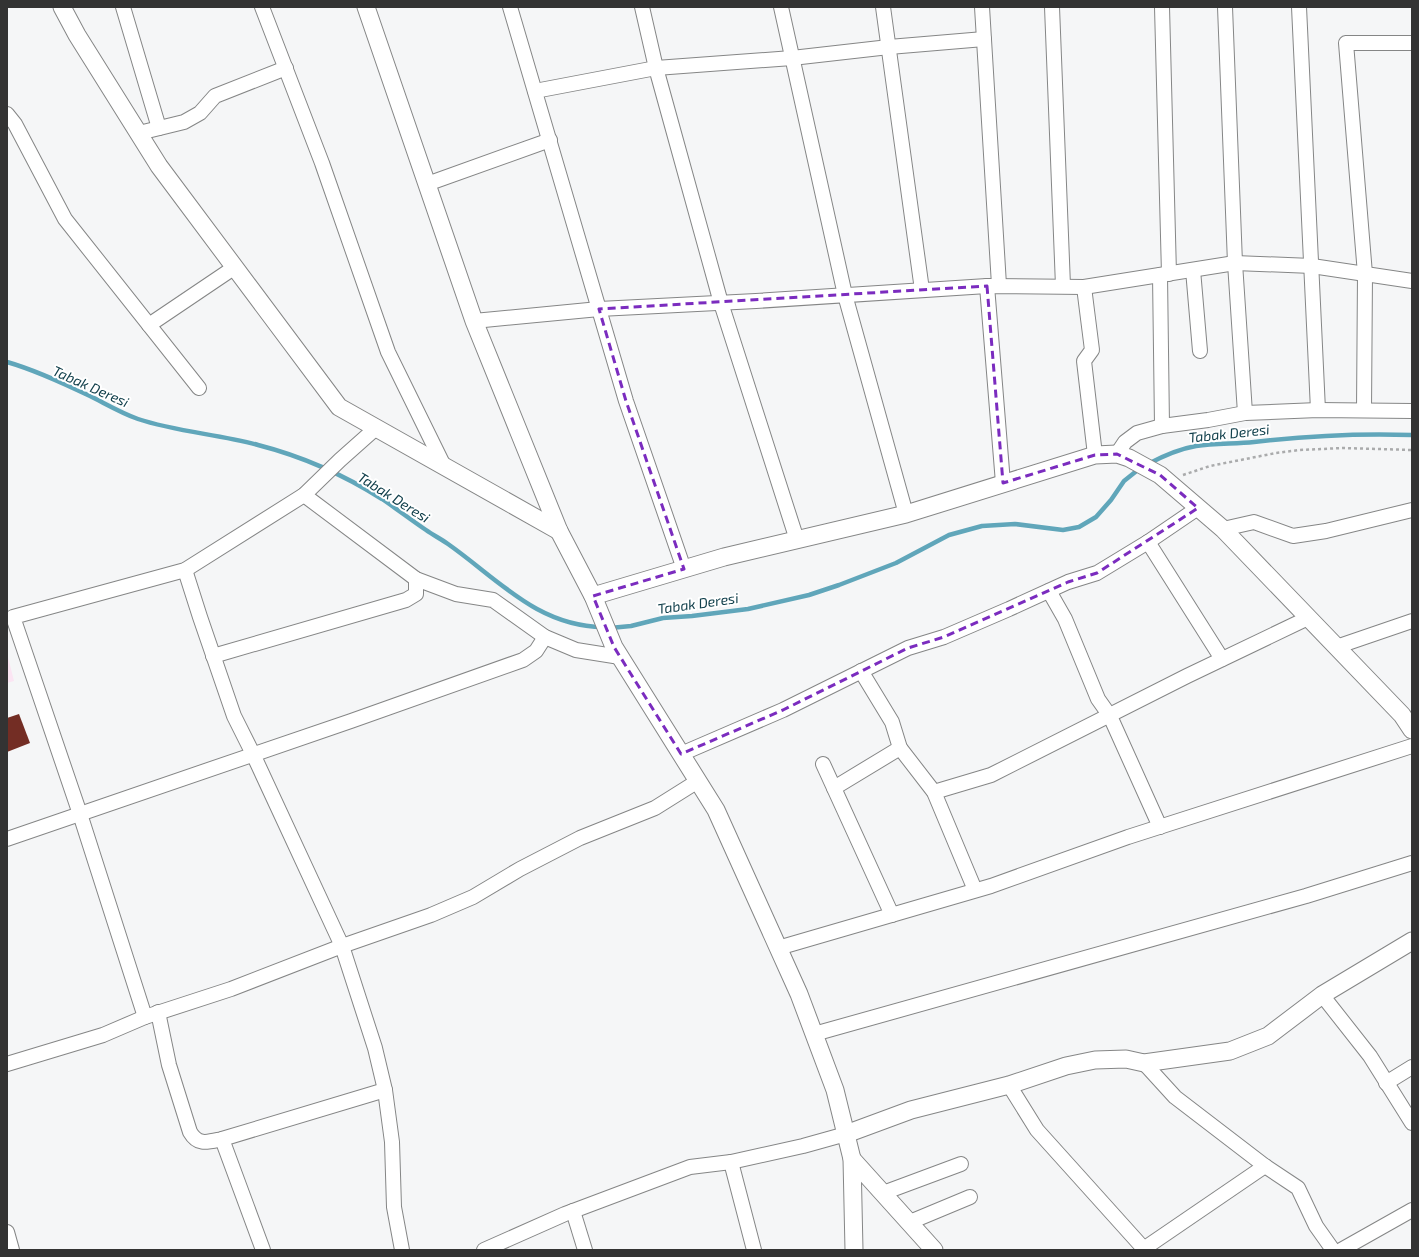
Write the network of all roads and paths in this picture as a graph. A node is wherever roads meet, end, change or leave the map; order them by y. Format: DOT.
graph roads {
  1 [pos="62,7"];
  2 [pos="124,7"];
  3 [pos="262,7"];
  4 [pos="366,7"];
  5 [pos="510,7"];
  6 [pos="642,7"];
  7 [pos="781,7"];
  8 [pos="883,7"];
  9 [pos="982,7"];
  10 [pos="1052,7"];
  11 [pos="1162,7"];
  12 [pos="1225,7"];
  13 [pos="1299,7"];
  14 [pos="984,39"];
  15 [pos="1412,43"];
  16 [pos="889,47"];
  17 [pos="792,58"];
  18 [pos="286,68"];
  19 [pos="656,68"];
  20 [pos="535,91"];
  21 [pos="7,114"];
  22 [pos="159,128"];
  23 [pos="139,133"];
  24 [pos="550,140"];
  25 [pos="427,184"];
  26 [pos="1235,263"];
  27 [pos="1312,266"];
  28 [pos="235,267"];
  29 [pos="1193,270"];
  30 [pos="1164,274"];
  31 [pos="1365,274"];
  32 [pos="1412,281"];
  33 [pos="993,285"];
  34 [pos="1063,286"];
  35 [pos="1084,287"];
  36 [pos="922,290"];
  37 [pos="845,295"];
  38 [pos="721,303"];
  39 [pos="599,309"];
  40 [pos="474,321"];
  41 [pos="148,324"];
  42 [pos="1200,351"];
  43 [pos="199,388"];
  44 [pos="1318,410"];
  45 [pos="1364,410"];
  46 [pos="1412,411"];
  47 [pos="1245,413"];
  48 [pos="1162,426"];
  49 [pos="376,428"];
  50 [pos="1412,450"];
  51 [pos="1095,455"];
  52 [pos="1123,456"];
  53 [pos="444,466"];
  54 [pos="1164,479"];
  55 [pos="1003,483"];
  56 [pos="304,495"];
  57 [pos="1198,508"];
  58 [pos="1412,510"];
  59 [pos="906,514"];
  60 [pos="1223,530"];
  61 [pos="559,531"];
  62 [pos="797,540"];
  63 [pos="1148,542"];
  64 [pos="684,569"];
  65 [pos="185,570"];
  66 [pos="416,579"];
  67 [pos="1048,591"];
  68 [pos="596,602"];
  69 [pos="1308,618"];
  70 [pos="1412,622"];
  71 [pos="544,637"];
  72 [pos="1336,647"];
  73 [pos="617,652"];
  74 [pos="213,656"];
  75 [pos="1222,659"];
  76 [pos="861,671"];
  77 [pos="1110,716"];
  78 [pos="1412,730"];
  79 [pos="1412,746"];
  80 [pos="900,748"];
  81 [pos="253,754"];
  82 [pos="681,754"];
  83 [pos="823,764"];
  84 [pos="698,781"];
  85 [pos="834,788"];
  86 [pos="934,792"];
  87 [pos="80,814"];
  88 [pos="1160,827"];
  89 [pos="7,839"];
  90 [pos="1412,863"];
  91 [pos="975,890"];
  92 [pos="892,915"];
  93 [pos="1412,941"];
  94 [pos="342,946"];
  95 [pos="778,948"];
  96 [pos="1322,994"];
  97 [pos="158,1012"];
  98 [pos="144,1017"];
  99 [pos="814,1034"];
  100 [pos="1144,1063"];
  101 [pos="7,1064"];
  102 [pos="1412,1067"];
  103 [pos="1386,1083"];
  104 [pos="1009,1085"];
  105 [pos="385,1090"];
  106 [pos="1412,1123"];
  107 [pos="846,1134"];
  108 [pos="222,1139"];
  109 [pos="852,1159"];
  110 [pos="731,1162"];
  111 [pos="961,1164"];
  112 [pos="1265,1166"];
  113 [pos="883,1193"];
  114 [pos="970,1197"];
  115 [pos="573,1210"];
  116 [pos="1412,1210"];
  117 [pos="910,1222"];
  118 [pos="7,1232"];
  119 [pos="12,1250"];
  120 [pos="263,1250"];
  121 [pos="402,1250"];
  122 [pos="484,1250"];
  123 [pos="585,1250"];
  124 [pos="754,1250"];
  125 [pos="854,1250"];
  126 [pos="934,1250"];
  127 [pos="1144,1250"];
  128 [pos="1333,1250"];
  129 [pos="1341,1250"];
  1 -- 23 [label="street"];
  2 -- 22 [label="street"];
  3 -- 18 [label="street"];
  4 -- 25 [label="street"];
  5 -- 20 [label="street"];
  6 -- 19 [label="street"];
  7 -- 17 [label="street"];
  8 -- 16 [label="street"];
  9 -- 14 [label="street"];
  10 -- 34 [label="street"];
  11 -- 30 [label="street"];
  12 -- 26 [label="street"];
  13 -- 27 [label="street"];
  14 -- 16 [label="street"];
  14 -- 33 [label="street"];
  15 -- 31 [label="street"];
  16 -- 17 [label="street"];
  16 -- 36 [label="street"];
  17 -- 19 [label="street"];
  17 -- 37 [label="street"];
  18 -- 22 [label="street"];
  18 -- 53 [label="street"];
  19 -- 20 [label="street"];
  19 -- 38 [label="street"];
  20 -- 24 [label="street"];
  21 -- 41 [label="street"];
  22 -- 23 [label="street"];
  23 -- 28 [label="street"];
  24 -- 25 [label="street"];
  24 -- 39 [label="street"];
  25 -- 40 [label="street"];
  26 -- 27 [label="street"];
  26 -- 29 [label="street"];
  26 -- 47 [label="street"];
  27 -- 31 [label="street"];
  27 -- 44 [label="street"];
  28 -- 41 [label="street"];
  28 -- 49 [label="street"];
  29 -- 30 [label="street"];
  29 -- 42 [label="street"];
  30 -- 35 [label="street"];
  30 -- 48 [label="street"];
  31 -- 32 [label="street"];
  31 -- 45 [label="street"];
  33 -- 34 [label="street"];
  33 -- 36 [label="street"];
  33 -- 55 [label="street"];
  34 -- 35 [label="street"];
  35 -- 51 [label="street"];
  36 -- 37 [label="street"];
  37 -- 38 [label="street"];
  37 -- 59 [label="street"];
  38 -- 39 [label="street"];
  38 -- 62 [label="street"];
  39 -- 40 [label="street"];
  39 -- 64 [label="street"];
  40 -- 61 [label="street"];
  41 -- 43 [label="street"];
  44 -- 45 [label="street"];
  44 -- 47 [label="street"];
  45 -- 46 [label="street"];
  47 -- 48 [label="street"];
  48 -- 52 [label="street"];
  49 -- 53 [label="street"];
  49 -- 56 [label="street"];
  50 -- 54 [label="path"];
  51 -- 52 [label="street"];
  51 -- 55 [label="street"];
  52 -- 54 [label="street"];
  53 -- 61 [label="street"];
  54 -- 57 [label="street"];
  55 -- 59 [label="street"];
  56 -- 65 [label="street"];
  56 -- 66 [label="street"];
  57 -- 60 [label="street"];
  57 -- 63 [label="street"];
  58 -- 60 [label="street"];
  59 -- 62 [label="street"];
  60 -- 69 [label="street"];
  61 -- 68 [label="street"];
  62 -- 64 [label="street"];
  63 -- 67 [label="street"];
  63 -- 75 [label="street"];
  64 -- 68 [label="street"];
  65 -- 74 [label="street"];
  65 -- 87 [label="street"];
  66 -- 71 [label="street"];
  66 -- 74 [label="street"];
  67 -- 76 [label="street"];
  67 -- 77 [label="street"];
  68 -- 73 [label="street"];
  69 -- 72 [label="street"];
  69 -- 75 [label="street"];
  70 -- 72 [label="street"];
  71 -- 73 [label="street"];
  71 -- 81 [label="street"];
  72 -- 78 [label="street"];
  73 -- 82 [label="street"];
  74 -- 81 [label="street"];
  75 -- 77 [label="street"];
  76 -- 80 [label="street"];
  76 -- 82 [label="street"];
  77 -- 86 [label="street"];
  77 -- 88 [label="street"];
  79 -- 88 [label="street"];
  80 -- 85 [label="street"];
  80 -- 86 [label="street"];
  81 -- 87 [label="street"];
  81 -- 94 [label="street"];
  82 -- 84 [label="street"];
  83 -- 85 [label="street"];
  84 -- 94 [label="street"];
  84 -- 95 [label="street"];
  85 -- 92 [label="street"];
  86 -- 91 [label="street"];
  87 -- 89 [label="street"];
  87 -- 98 [label="street"];
  88 -- 91 [label="street"];
  90 -- 99 [label="street"];
  91 -- 92 [label="street"];
  92 -- 95 [label="street"];
  93 -- 96 [label="street"];
  94 -- 97 [label="street"];
  94 -- 105 [label="street"];
  95 -- 99 [label="street"];
  96 -- 100 [label="street"];
  96 -- 103 [label="street"];
  97 -- 98 [label="street"];
  97 -- 108 [label="street"];
  98 -- 101 [label="street"];
  99 -- 107 [label="street"];
  100 -- 104 [label="street"];
  100 -- 112 [label="street"];
  102 -- 103 [label="street"];
  103 -- 106 [label="street"];
  104 -- 107 [label="street"];
  104 -- 127 [label="street"];
  105 -- 108 [label="street"];
  105 -- 121 [label="street"];
  107 -- 109 [label="street"];
  107 -- 110 [label="street"];
  108 -- 120 [label="street"];
  109 -- 113 [label="street"];
  109 -- 125 [label="street"];
  110 -- 115 [label="street"];
  110 -- 124 [label="street"];
  111 -- 113 [label="street"];
  112 -- 127 [label="street"];
  112 -- 128 [label="street"];
  113 -- 117 [label="street"];
  114 -- 117 [label="street"];
  115 -- 122 [label="street"];
  115 -- 123 [label="street"];
  116 -- 129 [label="street"];
  117 -- 126 [label="street"];
  118 -- 119 [label="street"];
}
